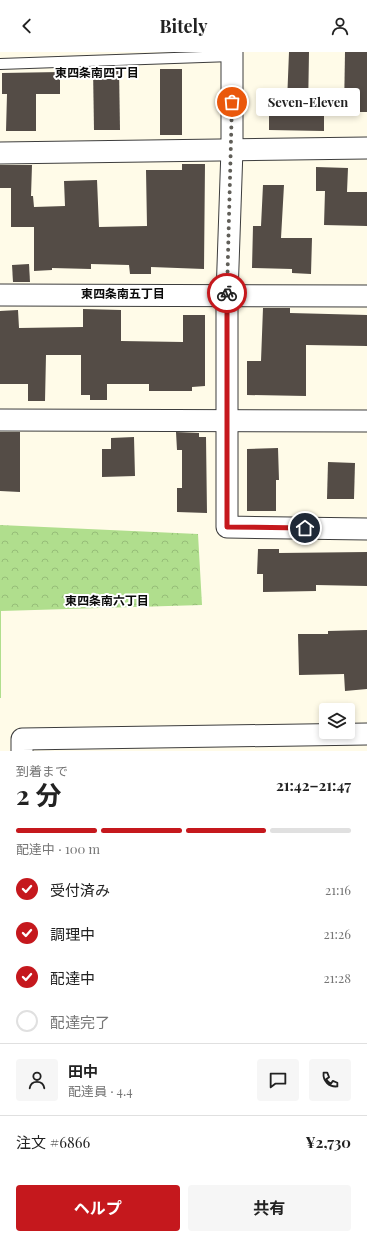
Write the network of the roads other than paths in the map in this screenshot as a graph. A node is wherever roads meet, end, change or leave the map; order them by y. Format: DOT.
graph roads {
  1 [pos="232,54"];
  2 [pos="0,64"];
  3 [pos="367,148"];
  4 [pos="232,149"];
  5 [pos="0,154"];
  6 [pos="0,295"];
  7 [pos="227,295"];
  8 [pos="367,296"];
  9 [pos="0,420"];
  10 [pos="226,420"];
  11 [pos="367,421"];
  12 [pos="367,528"];
  13 [pos="367,734"];
  14 [pos="206,744"];
  15 [pos="22,751"];
  1 -- 2 [label="lane"];
  1 -- 4 [label="street"];
  3 -- 4 [label="street"];
  4 -- 5 [label="street"];
  4 -- 7 [label="street"];
  6 -- 7 [label="street"];
  7 -- 8 [label="street"];
  7 -- 10 [label="street"];
  9 -- 10 [label="street"];
  10 -- 11 [label="street"];
  10 -- 12 [label="street"];
  13 -- 14 [label="street"];
  14 -- 15 [label="street"];
}
